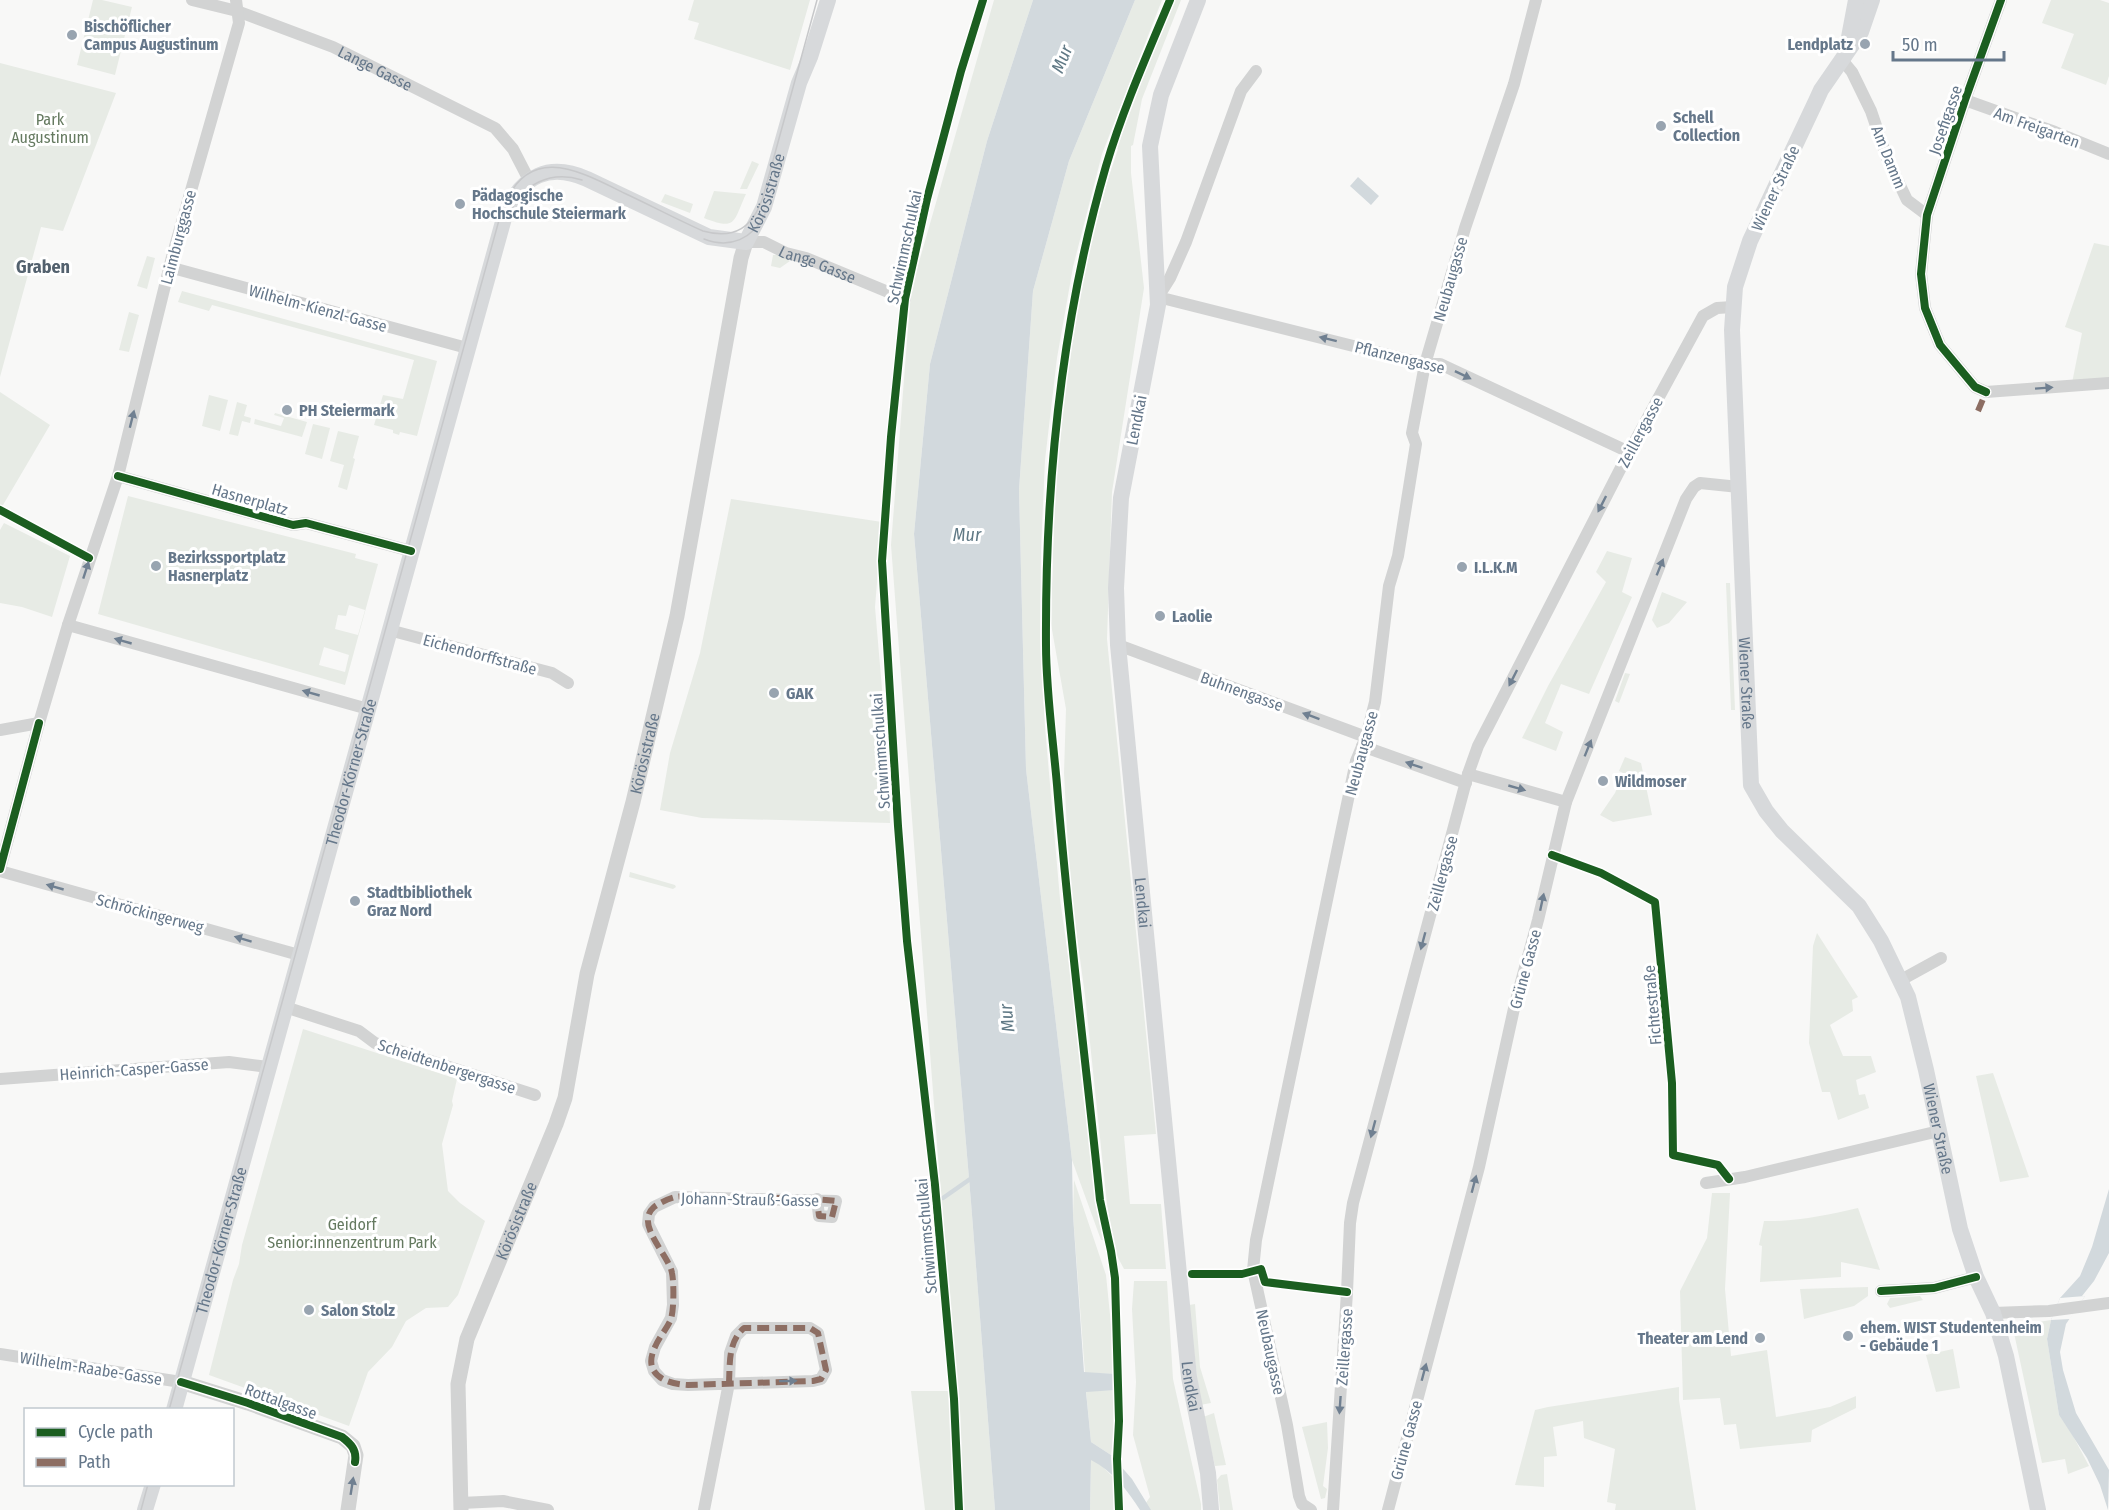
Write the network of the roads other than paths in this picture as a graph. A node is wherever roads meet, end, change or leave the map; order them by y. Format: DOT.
graph roads {
  1 [pos="192,0"];
  2 [pos="828,0"];
  3 [pos="1198,0"];
  4 [pos="1536,0"];
  5 [pos="1856,0"];
  6 [pos="1872,0"];
  7 [pos="2001,0"];
  8 [pos="236,6"];
  9 [pos="1844,56"];
  10 [pos="1256,71"];
  11 [pos="1965,100"];
  12 [pos="2109,154"];
  13 [pos="529,180"];
  14 [pos="1928,215"];
  15 [pos="746,242"];
  16 [pos="169,267"];
  17 [pos="1158,297"];
  18 [pos="905,299"];
  19 [pos="1733,307"];
  20 [pos="467,348"];
  21 [pos="1425,364"];
  22 [pos="2109,383"];
  23 [pos="1629,452"];
  24 [pos="118,476"];
  25 [pos="1739,487"];
  26 [pos="411,551"];
  27 [pos="68,625"];
  28 [pos="389,630"];
  29 [pos="1118,645"];
  30 [pos="568,683"];
  31 [pos="368,709"];
  32 [pos="39,723"];
  33 [pos="0,730"];
  34 [pos="1364,742"];
  35 [pos="1467,778"];
  36 [pos="1566,802"];
  37 [pos="0,870"];
  38 [pos="299,955"];
  39 [pos="1941,958"];
  40 [pos="1901,980"];
  41 [pos="285,1007"];
  42 [pos="268,1067"];
  43 [pos="0,1079"];
  44 [pos="535,1095"];
  45 [pos="1939,1131"];
  46 [pos="1706,1184"];
  47 [pos="832,1217"];
  48 [pos="1976,1277"];
  49 [pos="1881,1291"];
  50 [pos="2109,1303"];
  51 [pos="1993,1313"];
  52 [pos="0,1354"];
  53 [pos="181,1382"];
  54 [pos="729,1383"];
  55 [pos="174,1408"];
  56 [pos="153,1486"];
  57 [pos="461,1507"];
  58 [pos="146,1510"];
  59 [pos="348,1510"];
  60 [pos="548,1510"];
  61 [pos="704,1510"];
  62 [pos="1211,1510"];
  63 [pos="1311,1510"];
  64 [pos="1333,1510"];
  65 [pos="1388,1510"];
  66 [pos="2038,1510"];
  1 -- 8 [label="street, Lange Gasse"];
  2 -- 15 [label="main road, Körösistraße"];
  3 -- 17 [label="main road, Lendkai"];
  4 -- 21 [label="street, Neubaugasse"];
  5 -- 9 [label="main road"];
  6 -- 9 [label="main road"];
  7 -- 11 [label="street, Josefigasse"];
  8 -- 13 [label="street, Lange Gasse"];
  8 -- 16 [label="street, Laimburggasse"];
  9 -- 14 [label="street, Am Damm"];
  9 -- 19 [label="main road, Wiener Straße"];
  10 -- 17 [label="street, Lendkai"];
  11 -- 12 [label="street, Am Freigarten"];
  11 -- 14 [label="street, Josefigasse"];
  13 -- 15 [label="main road, Lange Gasse"];
  13 -- 20 [label="main road, Theodor-Körner-Straße"];
  14 -- 22 [label="street, one-way"];
  15 -- 18 [label="street, Lange Gasse"];
  15 -- 57 [label="street, Körösistraße"];
  16 -- 20 [label="street, Wilhelm-Kienzl-Gasse"];
  24 -- 16 [label="street, Laimburggasse, one-way"];
  21 -- 17 [label="street, Pflanzengasse, one-way"];
  17 -- 29 [label="main road, Lendkai"];
  19 -- 23 [label="street, Zeillergasse"];
  19 -- 25 [label="main road, Wiener Straße"];
  20 -- 26 [label="main road, Theodor-Körner-Straße"];
  21 -- 23 [label="street, Pflanzengasse, one-way"];
  21 -- 34 [label="street, Neubaugasse"];
  23 -- 35 [label="street, Zeillergasse, one-way"];
  24 -- 26 [label="street, Hasnerplatz"];
  27 -- 24 [label="street, one-way"];
  36 -- 25 [label="street, Grüne Gasse, one-way"];
  25 -- 40 [label="main road, Wiener Straße"];
  26 -- 28 [label="main road, Theodor-Körner-Straße"];
  31 -- 27 [label="street, one-way"];
  27 -- 32 [label="street"];
  28 -- 30 [label="street, Eichendorffstraße"];
  28 -- 31 [label="main road, Theodor-Körner-Straße"];
  34 -- 29 [label="street, Buhnengasse, one-way"];
  29 -- 62 [label="main road, Lendkai"];
  31 -- 38 [label="main road, Theodor-Körner-Straße"];
  32 -- 33 [label="street"];
  32 -- 37 [label="street"];
  35 -- 34 [label="street, Buhnengasse, one-way"];
  34 -- 63 [label="street, Neubaugasse"];
  35 -- 36 [label="street, Buhnengasse, one-way"];
  35 -- 64 [label="street, Zeillergasse, one-way"];
  65 -- 36 [label="street, Grüne Gasse, one-way"];
  38 -- 37 [label="street, Schröckingerweg, one-way"];
  38 -- 41 [label="main road, Theodor-Körner-Straße"];
  39 -- 40 [label="street"];
  40 -- 45 [label="main road, Wiener Straße"];
  41 -- 42 [label="main road, Theodor-Körner-Straße"];
  41 -- 44 [label="street, Scheidtenbergergasse"];
  42 -- 43 [label="street, Heinrich-Casper-Gasse"];
  42 -- 53 [label="main road, Theodor-Körner-Straße"];
  45 -- 46 [label="street"];
  45 -- 48 [label="main road, Wiener Straße"];
  47 -- 54 [label="street, Johann-Strauß-Gasse"];
  48 -- 49 [label="street"];
  48 -- 51 [label="main road, Wiener Straße"];
  50 -- 51 [label="street"];
  51 -- 66 [label="main road, Wiener Straße"];
  52 -- 53 [label="street, Wilhelm-Raabe-Gasse"];
  53 -- 55 [label="main road, Theodor-Körner-Straße"];
  59 -- 53 [label="street, Rottalgasse, one-way"];
  54 -- 54 [label="street, Johann-Strauß-Gasse, one-way"];
  54 -- 61 [label="street, Johann-Strauß-Gasse"];
  56 -- 58 [label="main road"];
  57 -- 60 [label="street"];
}
